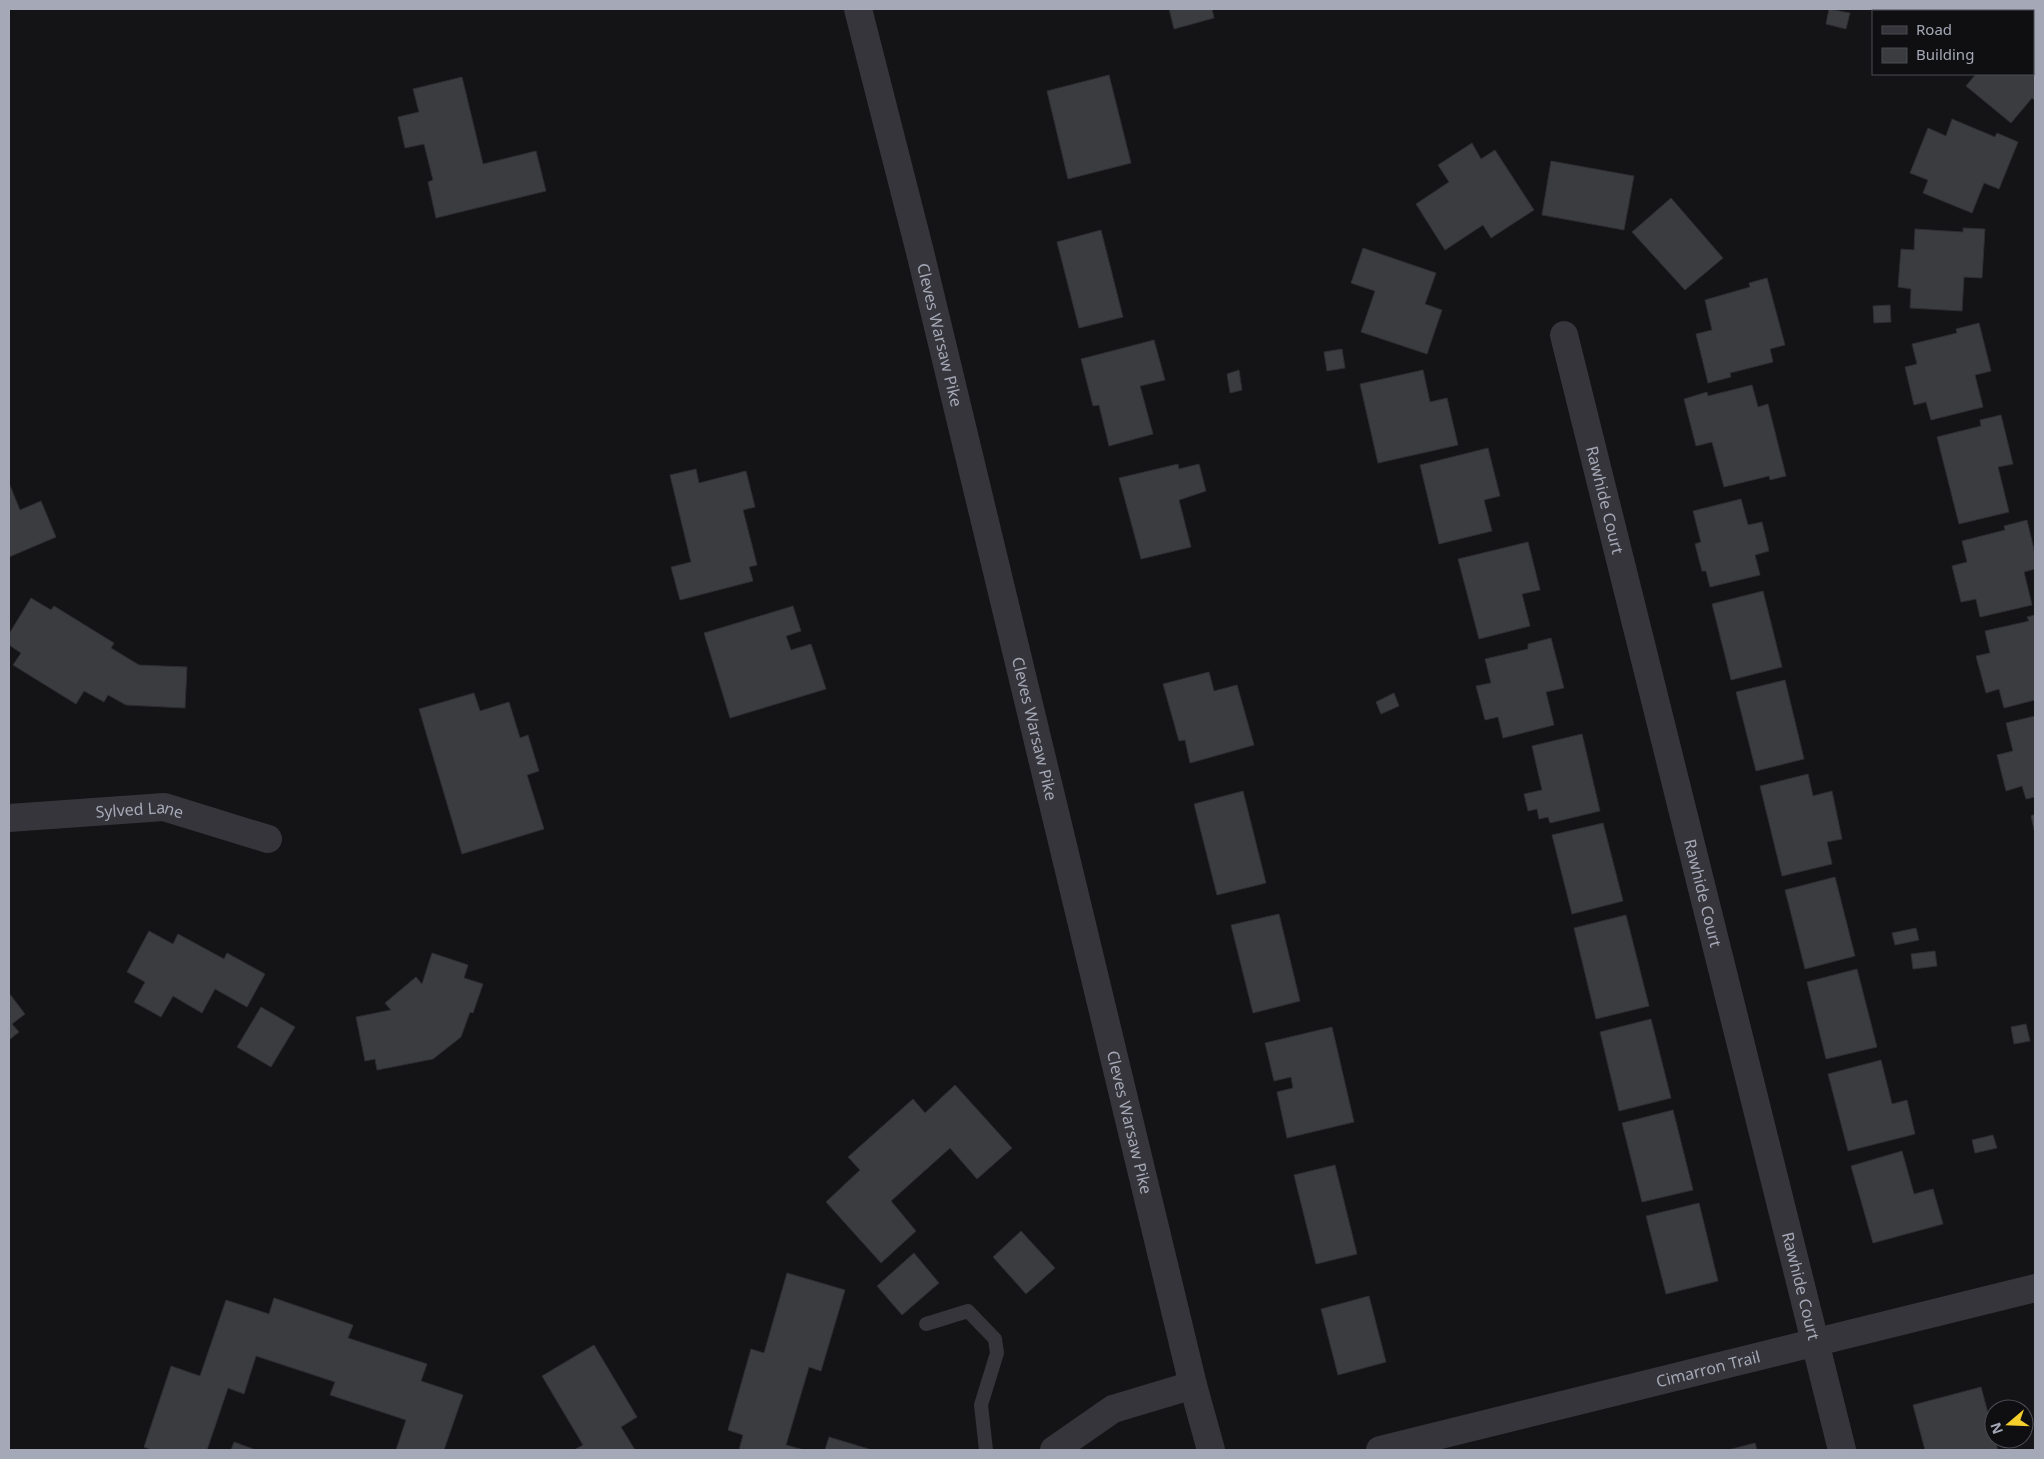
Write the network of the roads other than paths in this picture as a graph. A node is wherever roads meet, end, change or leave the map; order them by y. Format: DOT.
graph roads {
  1 [pos="858,9"];
  2 [pos="1564,335"];
  3 [pos="9,818"];
  4 [pos="268,838"];
  5 [pos="2035,1288"];
  6 [pos="926,1324"];
  7 [pos="1815,1343"];
  8 [pos="1193,1385"];
  9 [pos="986,1450"];
  10 [pos="1054,1450"];
  11 [pos="1211,1450"];
  12 [pos="1380,1450"];
  13 [pos="1842,1450"];
  1 -- 8 [label="street, Cleves Warsaw Pike"];
  2 -- 7 [label="street, Rawhide Court"];
  3 -- 4 [label="street, Sylved Lane"];
  5 -- 7 [label="street, Cimarron Trail"];
  6 -- 9 [label="lane"];
  7 -- 12 [label="street, Cimarron Trail"];
  7 -- 13 [label="street, Rawhide Court"];
  8 -- 10 [label="street"];
  8 -- 11 [label="street, Cleves Warsaw Pike"];
}
